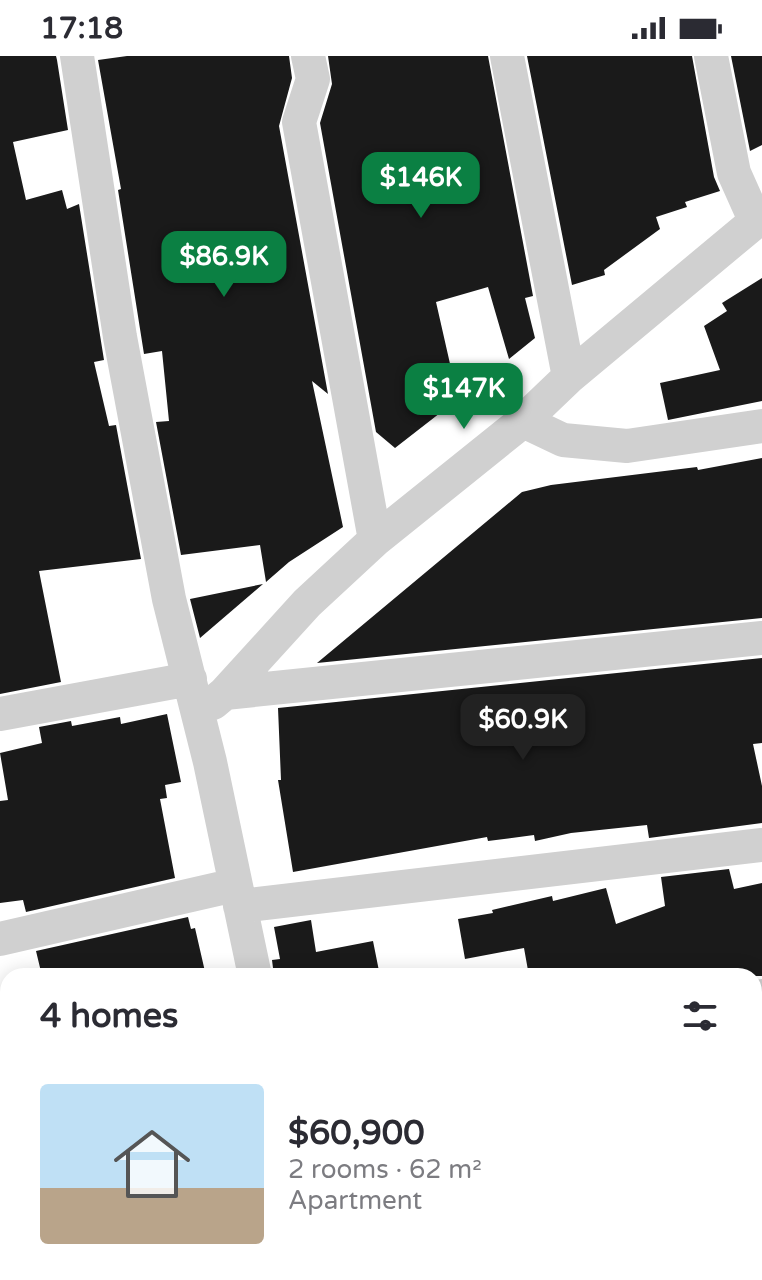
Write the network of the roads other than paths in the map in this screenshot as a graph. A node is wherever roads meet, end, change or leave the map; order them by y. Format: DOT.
graph roads {
  1 [pos="77,56"];
  2 [pos="308,56"];
  3 [pos="507,56"];
  4 [pos="711,56"];
  5 [pos="758,218"];
  6 [pos="569,377"];
  7 [pos="523,421"];
  8 [pos="762,426"];
  9 [pos="375,540"];
  10 [pos="762,638"];
  11 [pos="204,693"];
  12 [pos="0,714"];
  13 [pos="762,845"];
  14 [pos="238,896"];
  15 [pos="0,939"];
  16 [pos="253,968"];
  1 -- 11 [label="street"];
  2 -- 9 [label="street"];
  3 -- 6 [label="street"];
  4 -- 5 [label="street"];
  5 -- 6 [label="street"];
  6 -- 7 [label="street"];
  7 -- 8 [label="street"];
  7 -- 9 [label="street"];
  9 -- 11 [label="street"];
  10 -- 11 [label="street"];
  11 -- 12 [label="street"];
  11 -- 14 [label="street"];
  13 -- 14 [label="street"];
  14 -- 15 [label="street"];
  14 -- 16 [label="street"];
}
